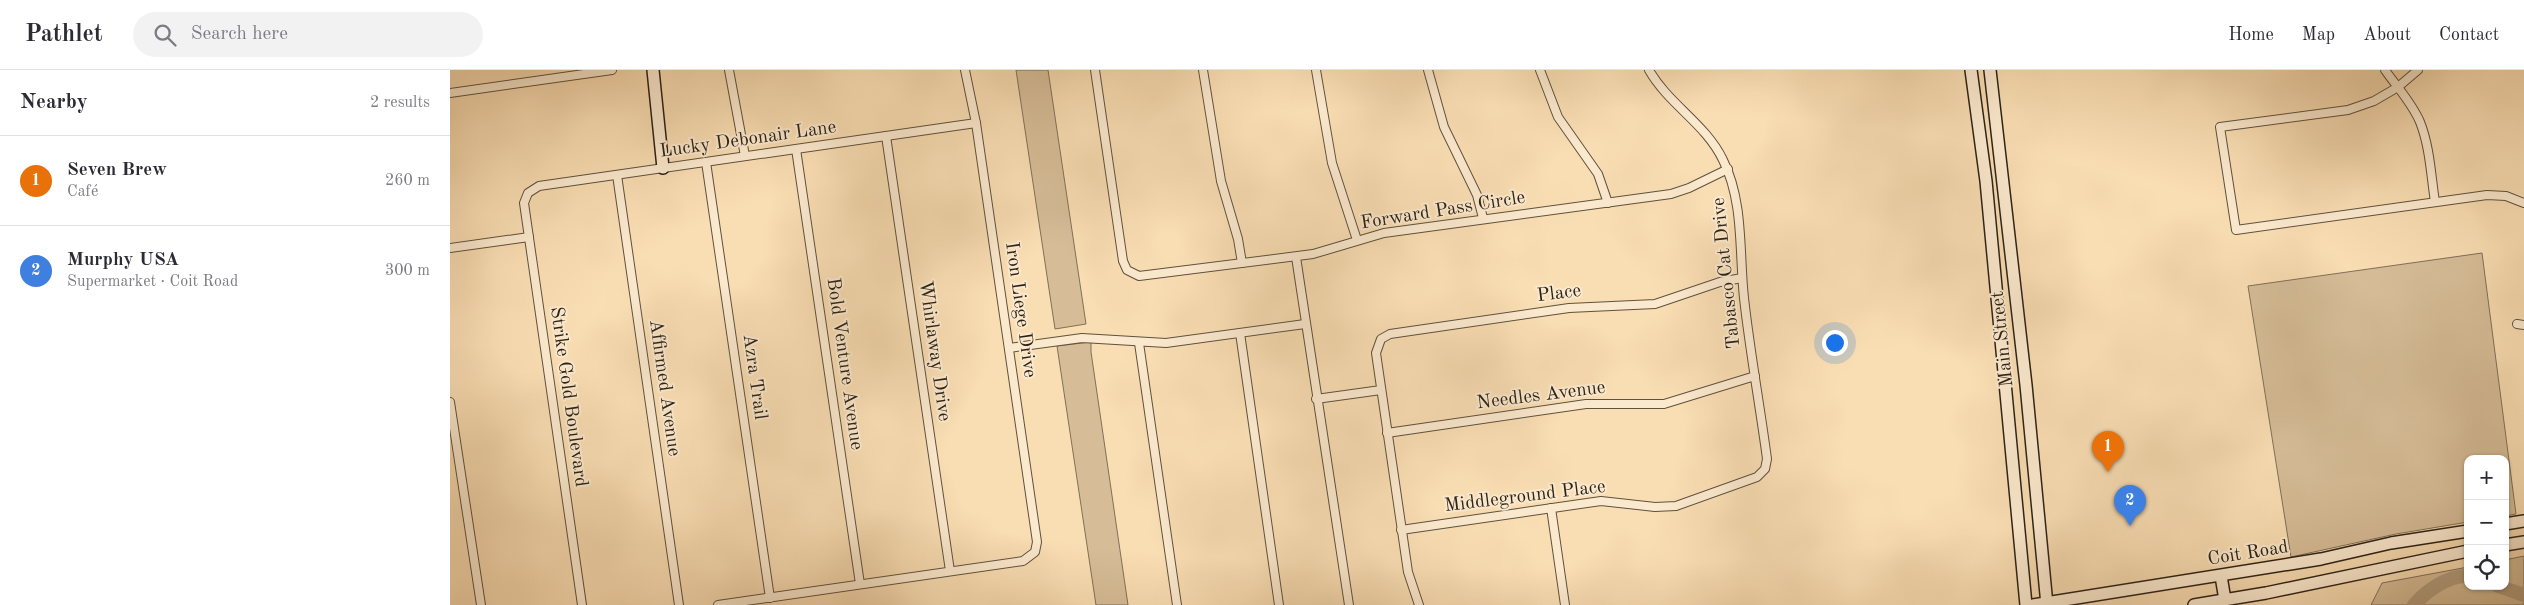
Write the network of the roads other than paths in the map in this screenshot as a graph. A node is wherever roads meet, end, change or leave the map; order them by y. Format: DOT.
graph roads {
  1 [pos="612,70"];
  2 [pos="653,70"];
  3 [pos="728,70"];
  4 [pos="965,70"];
  5 [pos="1095,70"];
  6 [pos="1203,70"];
  7 [pos="1316,70"];
  8 [pos="1428,70"];
  9 [pos="1540,70"];
  10 [pos="1649,70"];
  11 [pos="1971,70"];
  12 [pos="1990,70"];
  13 [pos="2385,70"];
  14 [pos="2418,70"];
  15 [pos="581,72"];
  16 [pos="2398,87"];
  17 [pos="450,93"];
  18 [pos="976,123"];
  19 [pos="886,136"];
  20 [pos="796,149"];
  21 [pos="745,156"];
  22 [pos="706,162"];
  23 [pos="663,168"];
  24 [pos="1728,169"];
  25 [pos="617,175"];
  26 [pos="2004,178"];
  27 [pos="1986,180"];
  28 [pos="527,194"];
  29 [pos="2435,202"];
  30 [pos="2524,203"];
  31 [pos="1608,204"];
  32 [pos="1483,218"];
  33 [pos="529,237"];
  34 [pos="1357,240"];
  35 [pos="450,248"];
  36 [pos="1296,257"];
  37 [pos="1242,263"];
  38 [pos="1742,278"];
  39 [pos="1305,324"];
  40 [pos="1240,333"];
  41 [pos="1139,342"];
  42 [pos="1009,348"];
  43 [pos="1755,376"];
  44 [pos="2026,385"];
  45 [pos="2005,389"];
  46 [pos="1381,390"];
  47 [pos="1316,399"];
  48 [pos="450,402"];
  49 [pos="1387,433"];
  50 [pos="1765,470"];
  51 [pos="1551,508"];
  52 [pos="2524,521"];
  53 [pos="2509,523"];
  54 [pos="1402,530"];
  55 [pos="2464,531"];
  56 [pos="2524,542"];
  57 [pos="2509,544"];
  58 [pos="2464,552"];
  59 [pos="950,571"];
  60 [pos="2221,576"];
  61 [pos="860,584"];
  62 [pos="770,598"];
  63 [pos="2225,600"];
  64 [pos="2047,604"];
  65 [pos="482,605"];
  66 [pos="582,605"];
  67 [pos="679,605"];
  68 [pos="718,605"];
  69 [pos="1177,605"];
  70 [pos="1279,605"];
  71 [pos="1349,605"];
  72 [pos="1419,605"];
  73 [pos="1565,605"];
  74 [pos="2026,605"];
  75 [pos="2032,605"];
  76 [pos="2194,605"];
  1 -- 15 [label="street"];
  2 -- 23 [label="main road"];
  3 -- 21 [label="street"];
  4 -- 18 [label="street, Iron Liege Drive"];
  5 -- 37 [label="street, Forward Pass Circle"];
  6 -- 37 [label="street"];
  7 -- 34 [label="street"];
  8 -- 32 [label="street"];
  9 -- 31 [label="street"];
  10 -- 24 [label="street, Tabasco Cat Drive"];
  11 -- 27 [label="main road, Main Street"];
  12 -- 26 [label="main road, Main Street"];
  13 -- 16 [label="street"];
  14 -- 16 [label="street"];
  15 -- 17 [label="street"];
  16 -- 29 [label="street"];
  16 -- 29 [label="street"];
  18 -- 19 [label="street, Lucky Debonair Lane"];
  18 -- 42 [label="street, Iron Liege Drive"];
  19 -- 20 [label="street, Lucky Debonair Lane"];
  19 -- 59 [label="street, Whirlaway Drive"];
  20 -- 21 [label="street, Lucky Debonair Lane"];
  20 -- 61 [label="street, Bold Venture Avenue"];
  21 -- 22 [label="street, Lucky Debonair Lane"];
  22 -- 23 [label="street, Lucky Debonair Lane"];
  22 -- 62 [label="street, Azra Trail"];
  23 -- 25 [label="street, Lucky Debonair Lane"];
  24 -- 31 [label="street, Forward Pass Circle"];
  24 -- 38 [label="street, Tabasco Cat Drive"];
  25 -- 28 [label="street, Lucky Debonair Lane"];
  25 -- 67 [label="street, Affirmed Avenue"];
  26 -- 27 [label="main road"];
  26 -- 44 [label="main road, Main Street"];
  27 -- 45 [label="main road, Main Street"];
  28 -- 33 [label="street, Strike Gold Boulevard"];
  29 -- 30 [label="street"];
  31 -- 32 [label="street, Forward Pass Circle"];
  32 -- 34 [label="street, Forward Pass Circle"];
  33 -- 35 [label="street"];
  33 -- 66 [label="street, Strike Gold Boulevard"];
  34 -- 36 [label="street, Forward Pass Circle"];
  36 -- 37 [label="street, Forward Pass Circle"];
  36 -- 39 [label="street"];
  38 -- 43 [label="street, Tabasco Cat Drive"];
  38 -- 46 [label="street, Place"];
  39 -- 40 [label="street"];
  39 -- 47 [label="street"];
  40 -- 41 [label="street"];
  40 -- 70 [label="street"];
  41 -- 42 [label="street"];
  41 -- 69 [label="street"];
  42 -- 59 [label="street, Iron Liege Drive"];
  43 -- 49 [label="street, Needles Avenue"];
  43 -- 50 [label="street, Tabasco Cat Drive"];
  44 -- 45 [label="main road"];
  44 -- 64 [label="main road, Main Street"];
  45 -- 74 [label="main road, Main Street"];
  46 -- 47 [label="street"];
  46 -- 49 [label="street"];
  47 -- 71 [label="street"];
  48 -- 65 [label="street"];
  49 -- 54 [label="street"];
  50 -- 51 [label="street, Middleground Place"];
  51 -- 54 [label="street, Middleground Place"];
  51 -- 73 [label="street"];
  52 -- 53 [label="main road"];
  54 -- 72 [label="street"];
  55 -- 60 [label="main road, Coit Road"];
  56 -- 57 [label="main road"];
  58 -- 63 [label="main road, Coit Road"];
  59 -- 61 [label="street"];
  60 -- 63 [label="main road"];
  60 -- 64 [label="main road, Coit Road"];
  61 -- 62 [label="street"];
  62 -- 68 [label="street"];
  63 -- 76 [label="main road, Coit Road"];
  64 -- 75 [label="main road, Coit Road"];
}
